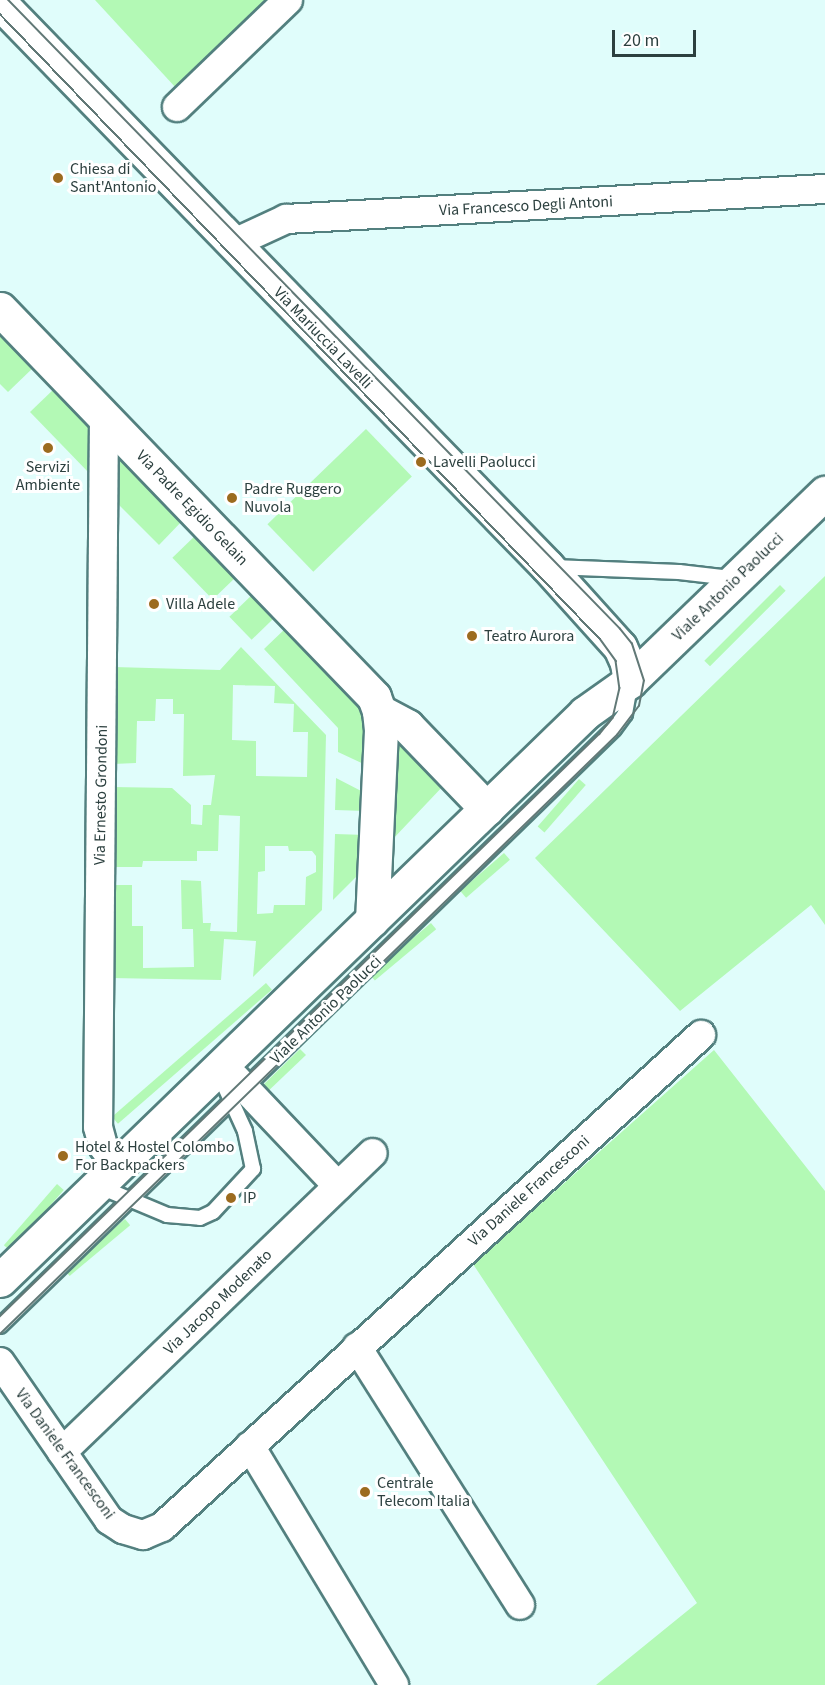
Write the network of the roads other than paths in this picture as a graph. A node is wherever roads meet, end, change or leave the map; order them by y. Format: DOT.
graph roads {
  1 [pos="288,0"];
  2 [pos="0,3"];
  3 [pos="177,107"];
  4 [pos="825,189"];
  5 [pos="232,244"];
  6 [pos="0,309"];
  7 [pos="104,417"];
  8 [pos="825,493"];
  9 [pos="547,566"];
  10 [pos="736,579"];
  11 [pos="630,681"];
  12 [pos="379,711"];
  13 [pos="487,809"];
  14 [pos="372,920"];
  15 [pos="701,1035"];
  16 [pos="220,1068"];
  17 [pos="239,1094"];
  18 [pos="373,1153"];
  19 [pos="107,1177"];
  20 [pos="338,1186"];
  21 [pos="130,1200"];
  22 [pos="0,1280"];
  23 [pos="0,1326"];
  24 [pos="357,1347"];
  25 [pos="0,1362"];
  26 [pos="250,1446"];
  27 [pos="62,1452"];
  28 [pos="520,1605"];
  29 [pos="394,1685"];
  1 -- 3 [label="street"];
  2 -- 5 [label="street, Via Mariuccia Lavelli"];
  4 -- 5 [label="street, Via Francesco Degli Antoni"];
  5 -- 9 [label="street, Via Mariuccia Lavelli"];
  6 -- 7 [label="street, Via Padre Egidio Gelain"];
  7 -- 12 [label="street, Via Padre Egidio Gelain"];
  7 -- 19 [label="street, Via Ernesto Grondoni"];
  8 -- 10 [label="street, Viale Antonio Paolucci"];
  9 -- 10 [label="lane"];
  9 -- 11 [label="street, Via Mariuccia Lavelli"];
  10 -- 11 [label="street, Viale Antonio Paolucci"];
  11 -- 13 [label="street, Viale Antonio Paolucci"];
  11 -- 17 [label="lane, Viale Antonio Paolucci"];
  12 -- 13 [label="street"];
  12 -- 14 [label="street, Via Padre Egidio Gelain"];
  13 -- 14 [label="street, Viale Antonio Paolucci"];
  14 -- 16 [label="street, Viale Antonio Paolucci"];
  15 -- 24 [label="street, Via Daniele Francesconi"];
  16 -- 17 [label="street"];
  16 -- 19 [label="street, Viale Antonio Paolucci"];
  17 -- 20 [label="street"];
  17 -- 21 [label="lane, Viale Antonio Paolucci"];
  17 -- 21 [label="lane"];
  18 -- 20 [label="street, Via Jacopo Modenato"];
  19 -- 21 [label="lane"];
  19 -- 22 [label="street, Viale Antonio Paolucci"];
  20 -- 27 [label="street, Via Jacopo Modenato"];
  21 -- 23 [label="lane, Viale Antonio Paolucci"];
  24 -- 26 [label="street, Via Daniele Francesconi"];
  24 -- 28 [label="street"];
  25 -- 27 [label="street, Via Daniele Francesconi"];
  26 -- 27 [label="street, Via Daniele Francesconi"];
  26 -- 29 [label="street"];
}
